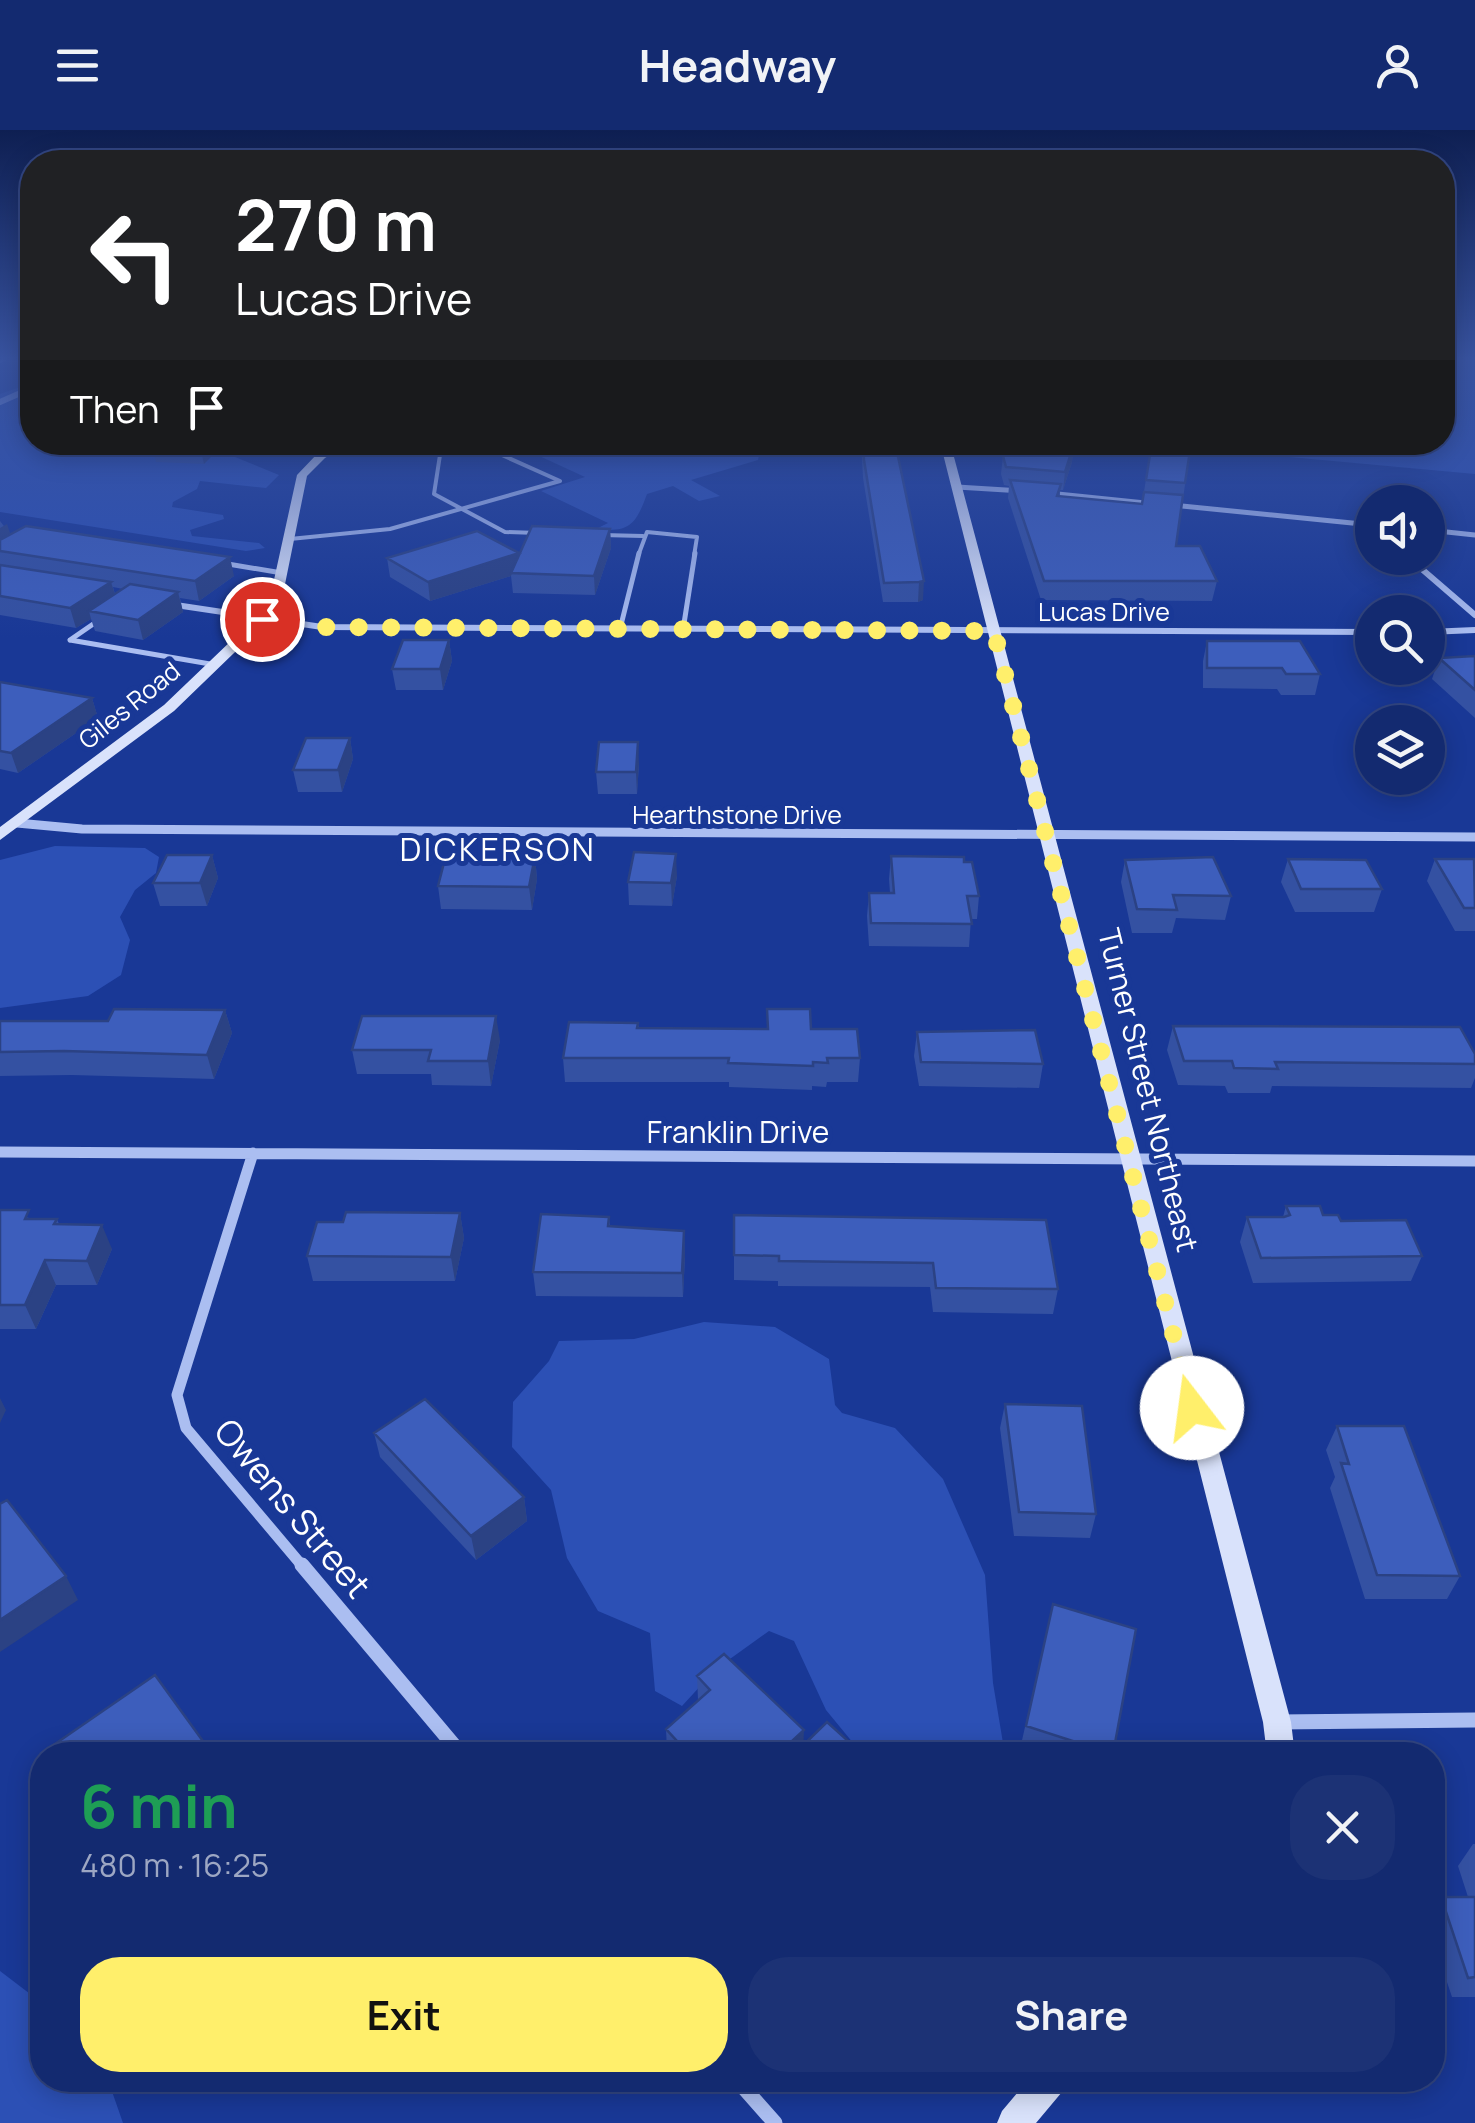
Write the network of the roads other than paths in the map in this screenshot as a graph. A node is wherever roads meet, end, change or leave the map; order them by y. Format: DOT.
graph roads {
  1 [pos="323,455"];
  2 [pos="440,455"];
  3 [pos="501,455"];
  4 [pos="949,455"];
  5 [pos="957,486"];
  6 [pos="1025,491"];
  7 [pos="1044,493"];
  8 [pos="462,509"];
  9 [pos="1355,523"];
  10 [pos="1445,532"];
  11 [pos="542,533"];
  12 [pos="597,535"];
  13 [pos="1475,535"];
  14 [pos="643,536"];
  15 [pos="290,539"];
  16 [pos="221,563"];
  17 [pos="282,573"];
  18 [pos="1429,575"];
  19 [pos="160,602"];
  20 [pos="109,614"];
  21 [pos="1475,615"];
  22 [pos="262,619"];
  23 [pos="620,629"];
  24 [pos="683,630"];
  25 [pos="1475,630"];
  26 [pos="994,631"];
  27 [pos="1445,631"];
  28 [pos="1355,632"];
  29 [pos="216,665"];
  30 [pos="9,821"];
  31 [pos="0,835"];
  32 [pos="1046,836"];
  33 [pos="1475,838"];
  34 [pos="0,1152"];
  35 [pos="253,1153"];
  36 [pos="1128,1159"];
  37 [pos="1475,1161"];
  38 [pos="1475,1720"];
  39 [pos="1277,1722"];
  40 [pos="451,1742"];
  41 [pos="1280,1742"];
  42 [pos="748,2092"];
  43 [pos="1040,2092"];
  44 [pos="775,2123"];
  45 [pos="1014,2123"];
  1 -- 15 [label="street, Giles Road"];
  2 -- 8 [label="lane"];
  3 -- 8 [label="lane"];
  4 -- 5 [label="street, Turner Street Northeast"];
  5 -- 6 [label="street"];
  5 -- 26 [label="street, Turner Street Northeast"];
  7 -- 9 [label="street"];
  8 -- 11 [label="lane"];
  8 -- 15 [label="lane"];
  10 -- 13 [label="street"];
  12 -- 14 [label="lane"];
  14 -- 23 [label="lane"];
  14 -- 24 [label="lane"];
  15 -- 17 [label="street, Giles Road"];
  16 -- 17 [label="lane"];
  17 -- 22 [label="street, Giles Road"];
  18 -- 21 [label="street"];
  19 -- 22 [label="street, Lucas Drive"];
  20 -- 29 [label="lane"];
  22 -- 23 [label="street, Lucas Drive"];
  22 -- 29 [label="street, Giles Road"];
  23 -- 24 [label="street, Lucas Drive"];
  24 -- 26 [label="street, Lucas Drive"];
  25 -- 27 [label="street"];
  26 -- 28 [label="street, Lucas Drive"];
  26 -- 32 [label="street, Turner Street Northeast"];
  29 -- 30 [label="street, Giles Road"];
  30 -- 31 [label="street, Giles Road"];
  30 -- 32 [label="street, Hearthstone Drive"];
  32 -- 33 [label="street, Hearthstone Drive"];
  32 -- 36 [label="street, Turner Street Northeast"];
  34 -- 35 [label="street, Franklin Drive"];
  35 -- 36 [label="street, Franklin Drive"];
  35 -- 40 [label="street, Owens Street"];
  36 -- 37 [label="street, Franklin Drive"];
  36 -- 39 [label="street, Turner Street Northeast"];
  38 -- 39 [label="street"];
  39 -- 41 [label="street, Turner Street Northeast"];
  42 -- 44 [label="street"];
  43 -- 45 [label="street"];
}
